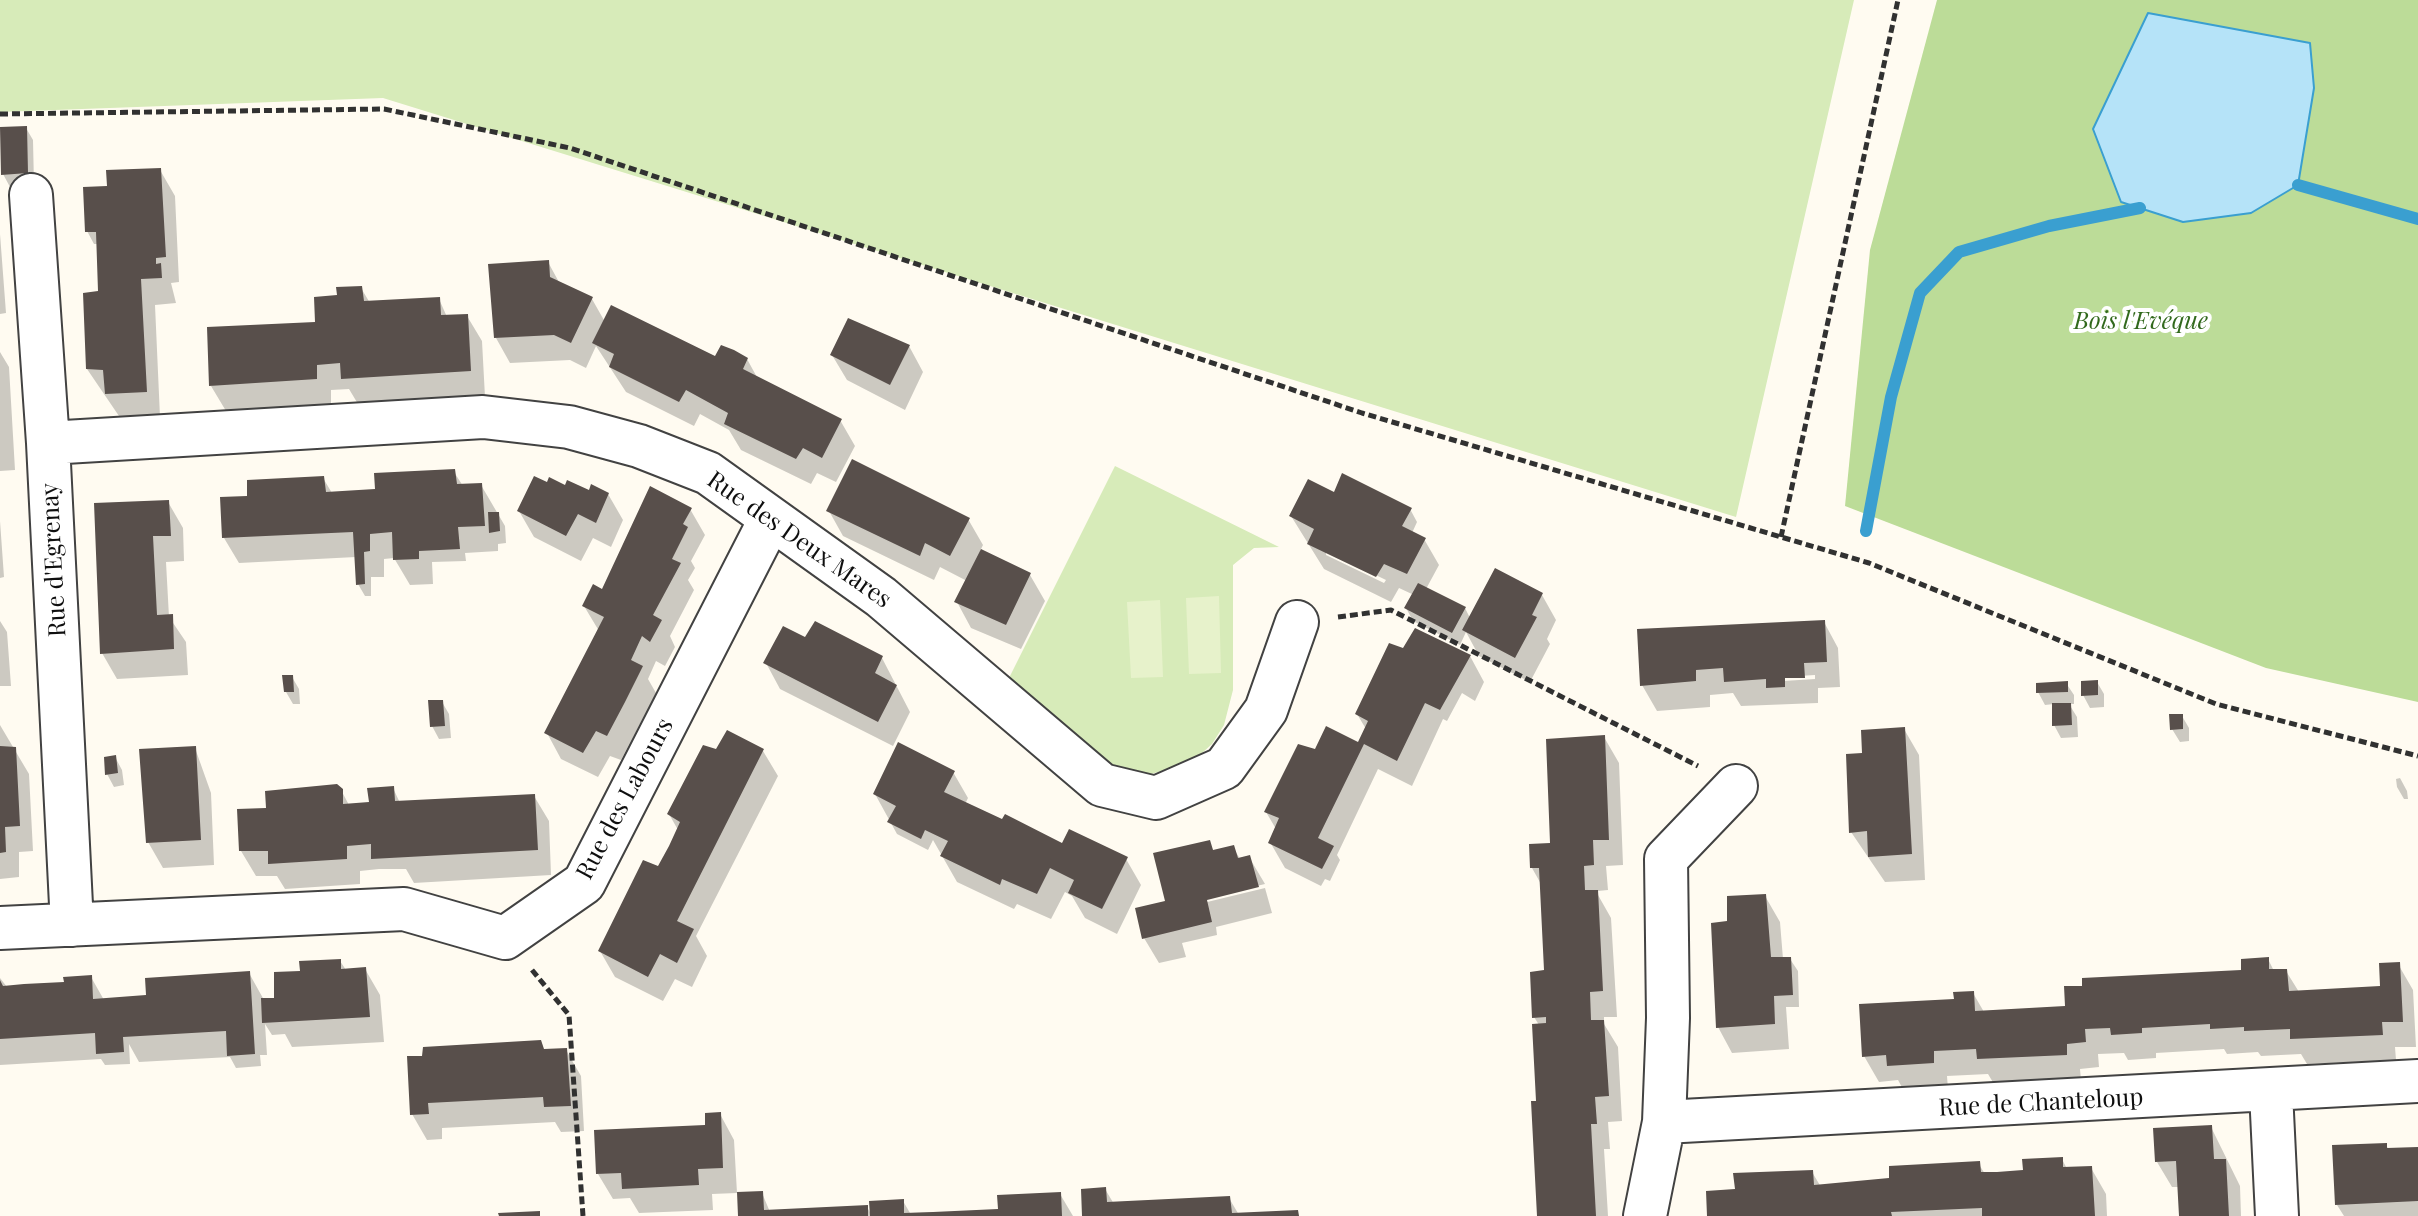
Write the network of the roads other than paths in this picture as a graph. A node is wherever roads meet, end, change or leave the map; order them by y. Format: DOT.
graph roads {
  1 [pos="31,195"];
  2 [pos="48,443"];
  3 [pos="770,520"];
  4 [pos="1297,622"];
  5 [pos="1736,786"];
  6 [pos="72,925"];
  7 [pos="0,928"];
  8 [pos="2418,1081"];
  9 [pos="2271,1092"];
  10 [pos="1664,1122"];
  11 [pos="1645,1216"];
  12 [pos="2277,1216"];
  1 -- 2 [label="street, Rue d'Egrenay"];
  2 -- 3 [label="street, Rue des Deux Mares"];
  2 -- 6 [label="street, Rue d'Egrenay"];
  3 -- 4 [label="street, Rue des Deux Mares"];
  3 -- 6 [label="street, Rue des Labours"];
  5 -- 10 [label="street"];
  6 -- 7 [label="street"];
  8 -- 9 [label="street, Rue de Chanteloup"];
  9 -- 10 [label="street, Rue de Chanteloup"];
  9 -- 12 [label="street"];
  10 -- 11 [label="street"];
}
